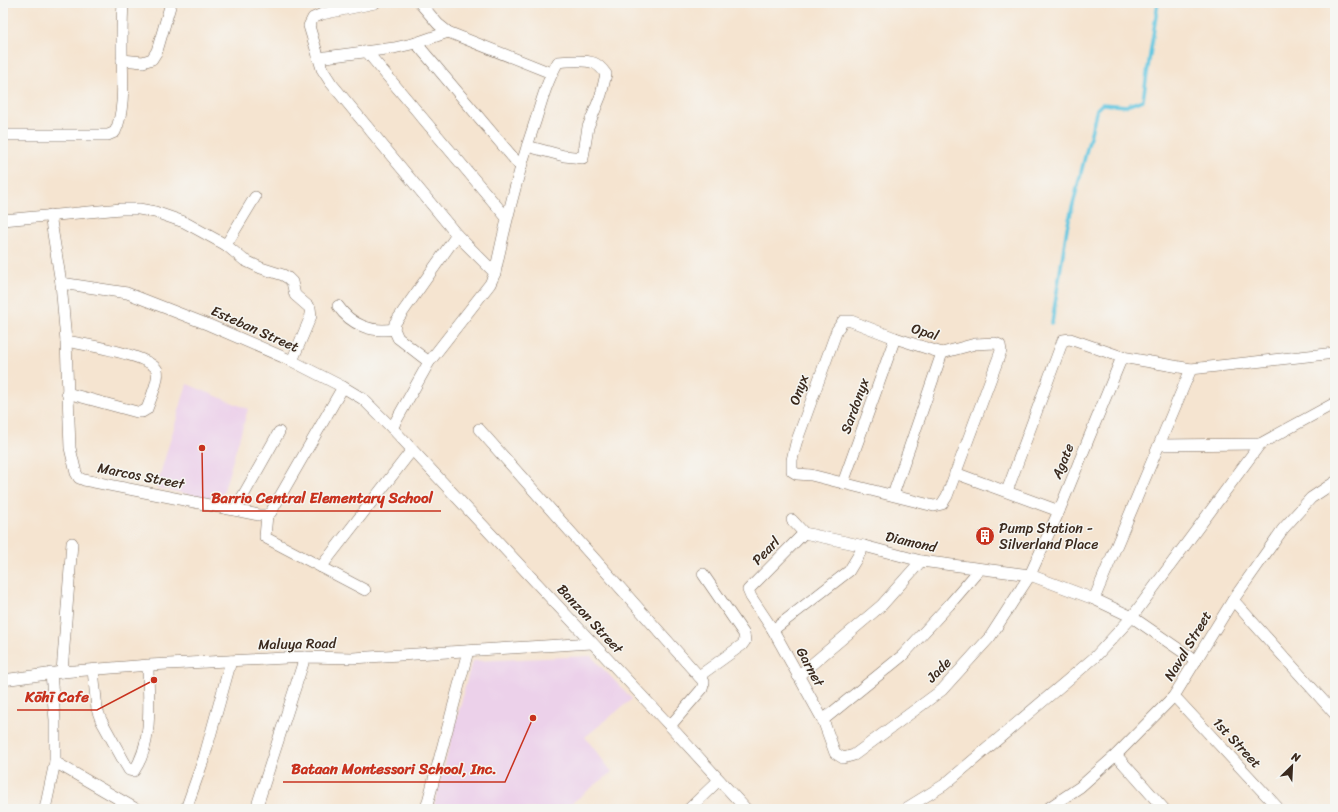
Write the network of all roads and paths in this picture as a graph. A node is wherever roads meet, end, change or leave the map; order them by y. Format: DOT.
graph roads {
  1 [pos="123,3"];
  2 [pos="171,3"];
  3 [pos="375,3"];
  4 [pos="420,3"];
  5 [pos="448,32"];
  6 [pos="416,43"];
  7 [pos="367,52"];
  8 [pos="318,58"];
  9 [pos="122,60"];
  10 [pos="551,73"];
  11 [pos="3,135"];
  12 [pos="527,146"];
  13 [pos="521,167"];
  14 [pos="255,197"];
  15 [pos="50,215"];
  16 [pos="506,217"];
  17 [pos="3,220"];
  18 [pos="457,236"];
  19 [pos="226,245"];
  20 [pos="495,273"];
  21 [pos="61,282"];
  22 [pos="338,306"];
  23 [pos="843,321"];
  24 [pos="394,329"];
  25 [pos="895,338"];
  26 [pos="66,341"];
  27 [pos="942,353"];
  28 [pos="1335,353"];
  29 [pos="1122,357"];
  30 [pos="292,361"];
  31 [pos="429,362"];
  32 [pos="1191,368"];
  33 [pos="343,387"];
  34 [pos="67,393"];
  35 [pos="1335,403"];
  36 [pos="392,428"];
  37 [pos="479,428"];
  38 [pos="279,432"];
  39 [pos="1260,444"];
  40 [pos="1159,446"];
  41 [pos="412,450"];
  42 [pos="955,473"];
  43 [pos="1335,482"];
  44 [pos="843,483"];
  45 [pos="1007,491"];
  46 [pos="893,495"];
  47 [pos="235,510"];
  48 [pos="1058,511"];
  49 [pos="267,515"];
  50 [pos="792,520"];
  51 [pos="804,533"];
  52 [pos="72,543"];
  53 [pos="864,546"];
  54 [pos="921,561"];
  55 [pos="321,567"];
  56 [pos="980,569"];
  57 [pos="703,574"];
  58 [pos="1030,575"];
  59 [pos="365,590"];
  60 [pos="748,590"];
  61 [pos="1094,599"];
  62 [pos="1233,600"];
  63 [pos="1132,617"];
  64 [pos="772,630"];
  65 [pos="592,643"];
  66 [pos="468,651"];
  67 [pos="305,657"];
  68 [pos="231,661"];
  69 [pos="1196,661"];
  70 [pos="148,666"];
  71 [pos="93,670"];
  72 [pos="62,672"];
  73 [pos="51,674"];
  74 [pos="699,676"];
  75 [pos="798,676"];
  76 [pos="3,680"];
  77 [pos="1174,696"];
  78 [pos="1335,714"];
  79 [pos="823,720"];
  80 [pos="670,726"];
  81 [pos="1116,755"];
  82 [pos="843,758"];
  83 [pos="55,762"];
  84 [pos="719,780"];
  85 [pos="1051,808"];
  86 [pos="45,809"];
  87 [pos="136,809"];
  88 [pos="186,809"];
  89 [pos="256,809"];
  90 [pos="426,809"];
  91 [pos="689,809"];
  92 [pos="746,809"];
  93 [pos="904,809"];
  94 [pos="1164,809"];
  95 [pos="1279,809"];
  1 -- 9 [label="street"];
  2 -- 9 [label="street"];
  3 -- 8 [label="street"];
  4 -- 5 [label="street"];
  5 -- 6 [label="street"];
  5 -- 10 [label="street"];
  6 -- 7 [label="street"];
  6 -- 13 [label="street"];
  7 -- 8 [label="street"];
  7 -- 16 [label="street"];
  8 -- 18 [label="street"];
  9 -- 11 [label="street"];
  10 -- 12 [label="street"];
  10 -- 12 [label="street"];
  12 -- 13 [label="street"];
  13 -- 16 [label="street"];
  14 -- 19 [label="street"];
  15 -- 17 [label="street"];
  15 -- 19 [label="street"];
  15 -- 21 [label="street"];
  16 -- 20 [label="street"];
  18 -- 20 [label="street"];
  18 -- 24 [label="street"];
  19 -- 30 [label="street"];
  20 -- 31 [label="street"];
  21 -- 26 [label="street"];
  21 -- 30 [label="street, Esteban Street"];
  22 -- 24 [label="street"];
  23 -- 25 [label="street, Opal"];
  23 -- 44 [label="street, Onyx"];
  24 -- 31 [label="street"];
  25 -- 27 [label="street, Opal"];
  25 -- 44 [label="street, Sardonyx"];
  26 -- 34 [label="street"];
  26 -- 34 [label="street"];
  27 -- 42 [label="street, Opal"];
  27 -- 46 [label="street"];
  28 -- 32 [label="street"];
  29 -- 32 [label="street"];
  29 -- 45 [label="street"];
  29 -- 48 [label="street, Agate"];
  30 -- 33 [label="street, Esteban Street"];
  31 -- 36 [label="street"];
  32 -- 40 [label="street"];
  33 -- 36 [label="street, Esteban Street"];
  33 -- 49 [label="street"];
  34 -- 47 [label="street, Marcos Street"];
  35 -- 39 [label="street"];
  36 -- 41 [label="street, Esteban Street"];
  37 -- 74 [label="street"];
  38 -- 47 [label="street"];
  39 -- 40 [label="street"];
  39 -- 63 [label="street"];
  40 -- 61 [label="street"];
  41 -- 55 [label="street"];
  41 -- 65 [label="street, Banzon Street"];
  42 -- 45 [label="street"];
  42 -- 46 [label="street"];
  43 -- 62 [label="street, Naval Street"];
  44 -- 46 [label="street"];
  45 -- 48 [label="street"];
  47 -- 49 [label="street, Marcos Street"];
  48 -- 58 [label="street, Agate"];
  49 -- 55 [label="street"];
  50 -- 51 [label="street"];
  51 -- 53 [label="street, Diamond"];
  51 -- 60 [label="street, Pearl"];
  52 -- 72 [label="street"];
  53 -- 54 [label="street, Diamond"];
  53 -- 64 [label="street"];
  54 -- 56 [label="street, Diamond"];
  54 -- 75 [label="street"];
  55 -- 59 [label="street"];
  56 -- 58 [label="street, Diamond"];
  56 -- 79 [label="street"];
  57 -- 74 [label="street"];
  58 -- 61 [label="street, Diamond"];
  58 -- 82 [label="street, Jade"];
  60 -- 64 [label="street, Garnet"];
  61 -- 63 [label="street, Diamond"];
  62 -- 69 [label="street, Naval Street"];
  62 -- 78 [label="street"];
  63 -- 69 [label="street, Diamond"];
  63 -- 93 [label="street"];
  64 -- 75 [label="street, Garnet"];
  65 -- 66 [label="street, Maluya Road"];
  65 -- 80 [label="street, Banzon Street"];
  66 -- 67 [label="street, Maluya Road"];
  66 -- 90 [label="street"];
  67 -- 68 [label="street, Maluya Road"];
  67 -- 89 [label="street"];
  68 -- 70 [label="street, Maluya Road"];
  68 -- 88 [label="street"];
  69 -- 77 [label="street, Naval Street"];
  70 -- 71 [label="street, Maluya Road"];
  70 -- 71 [label="street"];
  71 -- 72 [label="street, Maluya Road"];
  72 -- 73 [label="street, Maluya Road"];
  73 -- 76 [label="street, Maluya Road"];
  73 -- 83 [label="street"];
  74 -- 80 [label="street"];
  75 -- 79 [label="street, Garnet"];
  77 -- 81 [label="street, Naval Street"];
  77 -- 95 [label="street, 1st Street"];
  79 -- 82 [label="street, Garnet"];
  80 -- 84 [label="street, Banzon Street"];
  81 -- 85 [label="street, Naval Street"];
  81 -- 94 [label="street"];
  83 -- 86 [label="street"];
  83 -- 87 [label="street"];
  84 -- 91 [label="street"];
  84 -- 92 [label="street, Banzon Street"];
}
